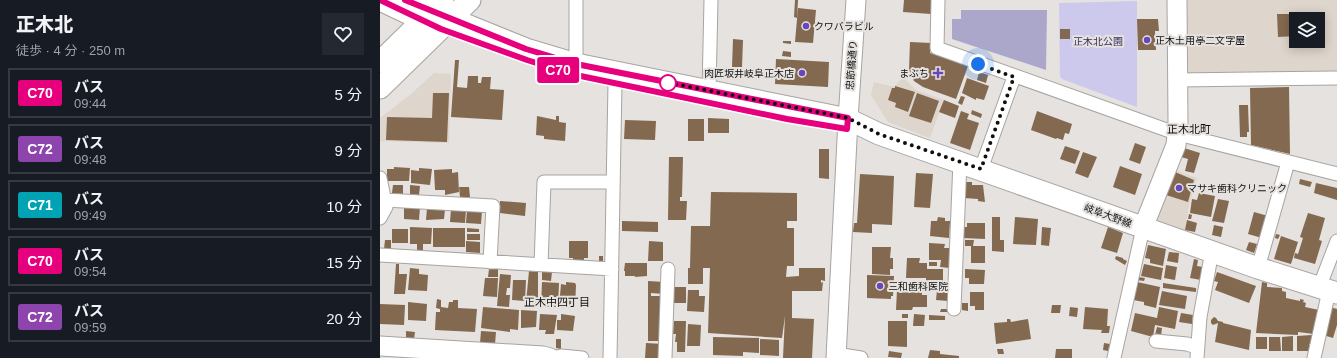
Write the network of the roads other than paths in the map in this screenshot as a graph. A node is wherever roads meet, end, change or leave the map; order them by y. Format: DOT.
graph roads {
  1 [pos="380,0"];
  2 [pos="405,0"];
  3 [pos="470,0"];
  4 [pos="576,0"];
  5 [pos="711,0"];
  6 [pos="856,0"];
  7 [pos="938,0"];
  8 [pos="1177,0"];
  9 [pos="438,16"];
  10 [pos="380,62"];
  11 [pos="576,64"];
  12 [pos="1014,77"];
  13 [pos="1337,78"];
  14 [pos="1178,80"];
  15 [pos="615,83"];
  16 [pos="380,88"];
  17 [pos="709,91"];
  18 [pos="848,124"];
  19 [pos="1178,134"];
  20 [pos="960,161"];
  21 [pos="1288,162"];
  22 [pos="981,169"];
  23 [pos="1337,174"];
  24 [pos="380,178"];
  25 [pos="613,182"];
  26 [pos="385,200"];
  27 [pos="380,218"];
  28 [pos="1143,228"];
  29 [pos="1337,241"];
  30 [pos="1212,251"];
  31 [pos="380,255"];
  32 [pos="490,262"];
  33 [pos="541,265"];
  34 [pos="1258,268"];
  35 [pos="612,269"];
  36 [pos="668,269"];
  37 [pos="1329,291"];
  38 [pos="954,309"];
  39 [pos="1156,341"];
  40 [pos="380,346"];
  41 [pos="1196,353"];
  42 [pos="476,355"];
  43 [pos="836,356"];
  44 [pos="551,358"];
  45 [pos="582,358"];
  46 [pos="610,358"];
  47 [pos="665,358"];
  48 [pos="861,358"];
  49 [pos="1114,358"];
  50 [pos="1314,358"];
  1 -- 9 [label="main road, 岐阜大野線"];
  2 -- 9 [label="main road, 岐阜大野線"];
  3 -- 9 [label="main road"];
  4 -- 11 [label="street"];
  5 -- 17 [label="street"];
  6 -- 18 [label="street, 忠節橋通り"];
  7 -- 12 [label="street"];
  8 -- 14 [label="street"];
  9 -- 10 [label="main road"];
  9 -- 11 [label="main road, 岐阜大野線"];
  9 -- 15 [label="main road, 岐阜大野線"];
  9 -- 16 [label="main road"];
  11 -- 17 [label="main road, 岐阜大野線"];
  12 -- 19 [label="street"];
  12 -- 22 [label="street"];
  13 -- 14 [label="street"];
  14 -- 19 [label="street"];
  15 -- 18 [label="main road, 岐阜大野線"];
  15 -- 25 [label="street"];
  17 -- 18 [label="main road, 岐阜大野線"];
  18 -- 20 [label="main road, 岐阜大野線"];
  18 -- 43 [label="street, 忠節橋通り"];
  19 -- 21 [label="street"];
  19 -- 28 [label="street"];
  20 -- 22 [label="main road, 岐阜大野線"];
  20 -- 38 [label="street"];
  21 -- 23 [label="street"];
  21 -- 34 [label="street"];
  22 -- 28 [label="main road, 岐阜大野線"];
  24 -- 26 [label="street"];
  25 -- 33 [label="street"];
  25 -- 35 [label="street"];
  26 -- 27 [label="street"];
  26 -- 32 [label="street"];
  28 -- 30 [label="main road, 岐阜大野線"];
  28 -- 49 [label="street"];
  29 -- 37 [label="street"];
  30 -- 34 [label="main road, 岐阜大野線"];
  30 -- 41 [label="street"];
  31 -- 32 [label="street"];
  32 -- 33 [label="street"];
  33 -- 35 [label="street"];
  34 -- 37 [label="main road, 岐阜大野線"];
  35 -- 46 [label="street"];
  36 -- 47 [label="street"];
  37 -- 50 [label="street"];
  39 -- 41 [label="street"];
  40 -- 42 [label="street"];
  42 -- 44 [label="street"];
  43 -- 48 [label="street"];
  44 -- 45 [label="street"];
}
